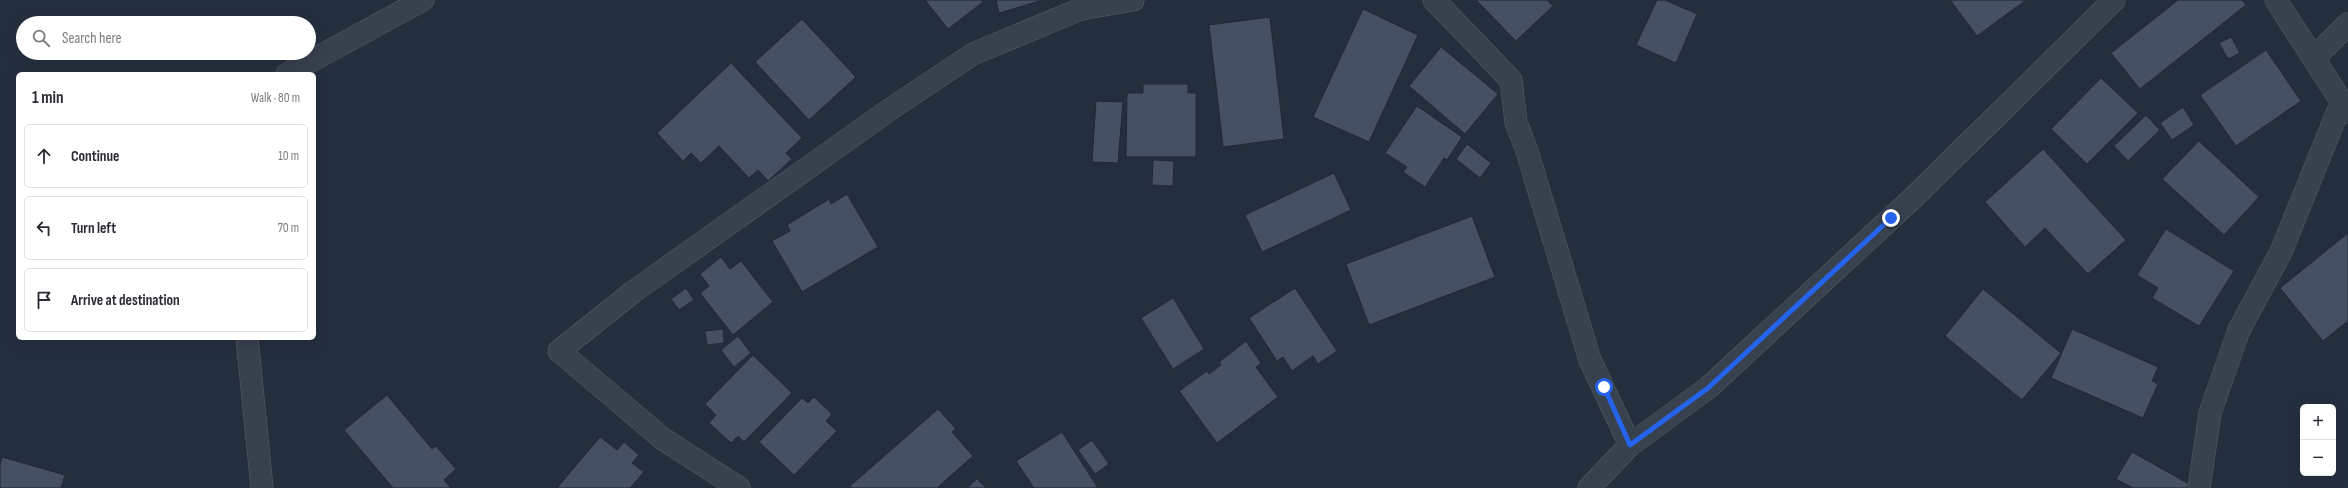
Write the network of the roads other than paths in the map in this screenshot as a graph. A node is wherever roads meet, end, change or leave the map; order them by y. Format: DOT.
graph roads {
  1 [pos="423,0"];
  2 [pos="1133,0"];
  3 [pos="1434,0"];
  4 [pos="2114,0"];
  5 [pos="2276,0"];
  6 [pos="2348,24"];
  7 [pos="316,58"];
  8 [pos="2314,58"];
  9 [pos="313,60"];
  10 [pos="291,72"];
  11 [pos="2345,106"];
  12 [pos="247,340"];
  13 [pos="1630,445"];
  14 [pos="262,488"];
  15 [pos="739,488"];
  16 [pos="1589,488"];
  17 [pos="2199,488"];
  1 -- 7 [label="street"];
  2 -- 15 [label="street"];
  3 -- 13 [label="street"];
  4 -- 13 [label="street"];
  5 -- 8 [label="street"];
  6 -- 8 [label="street"];
  8 -- 11 [label="street"];
  9 -- 10 [label="street"];
  11 -- 17 [label="street"];
  12 -- 14 [label="street"];
  13 -- 16 [label="street"];
}
